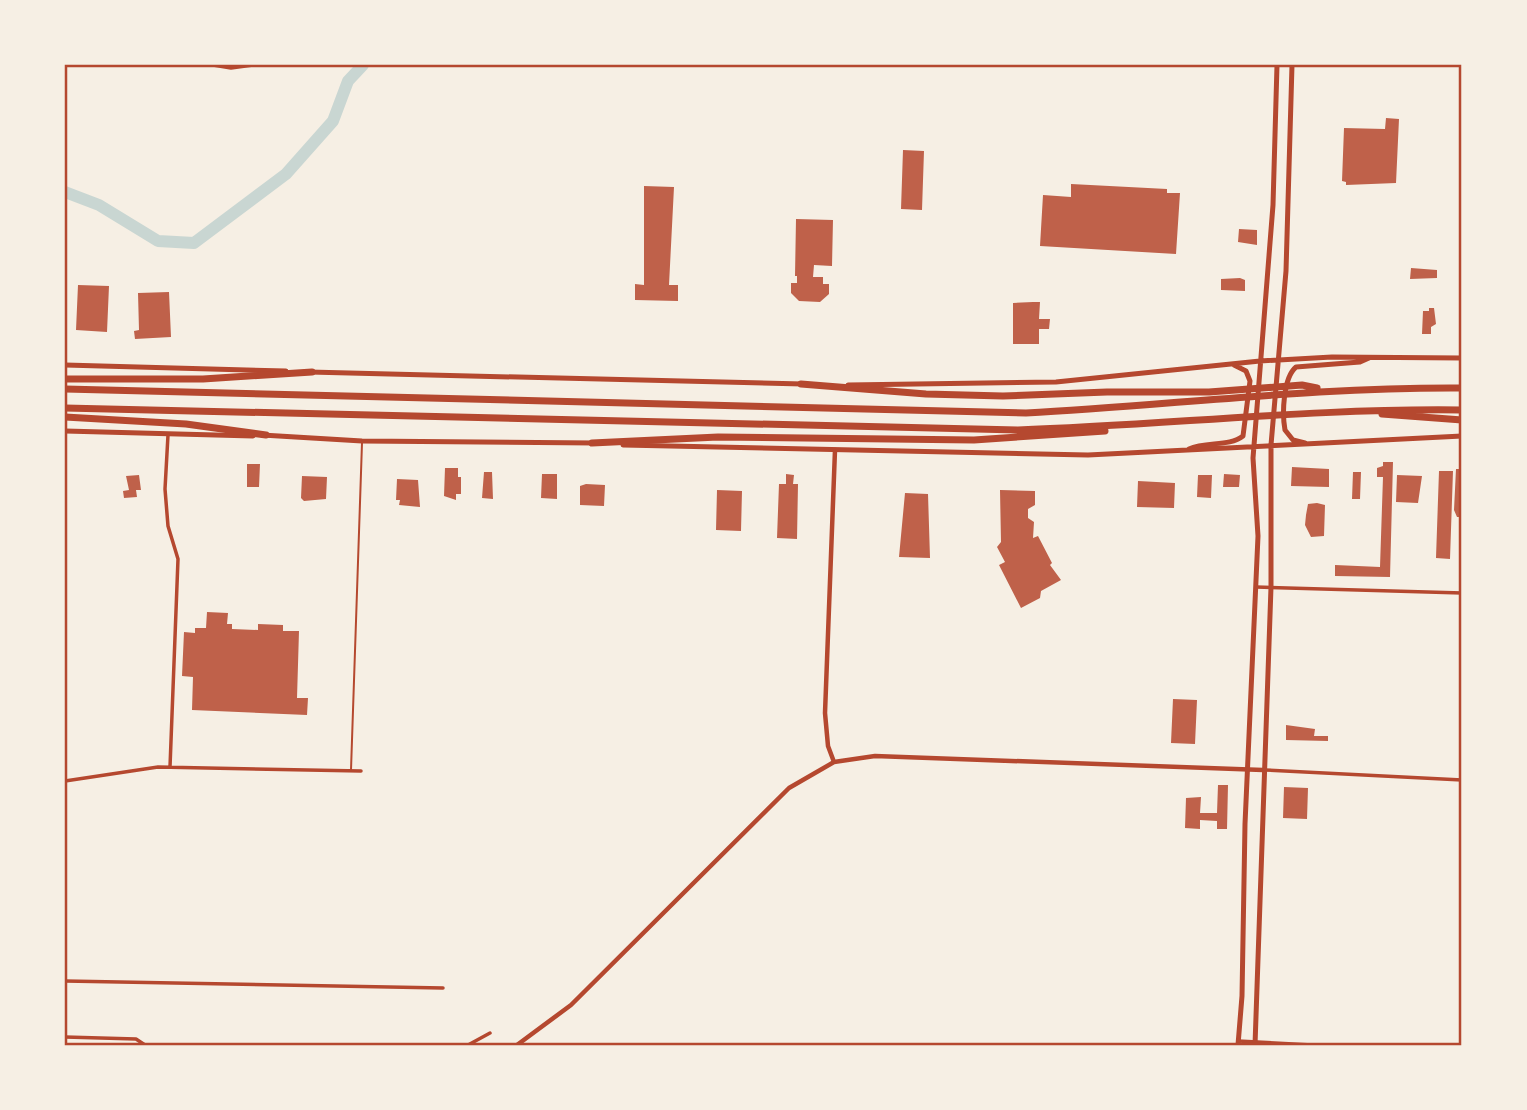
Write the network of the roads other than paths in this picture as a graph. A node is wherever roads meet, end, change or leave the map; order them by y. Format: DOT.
graph roads {
  1 [pos="213,65"];
  2 [pos="253,65"];
  3 [pos="1277,65"];
  4 [pos="1292,65"];
  5 [pos="1277,79"];
  6 [pos="1292,79"];
  7 [pos="1276,122"];
  8 [pos="1291,122"];
  9 [pos="1274,192"];
  10 [pos="1288,192"];
  11 [pos="1372,356"];
  12 [pos="1462,358"];
  13 [pos="1261,360"];
  14 [pos="1277,360"];
  15 [pos="1231,363"];
  16 [pos="65,365"];
  17 [pos="313,372"];
  18 [pos="65,379"];
  19 [pos="801,384"];
  20 [pos="1462,388"];
  21 [pos="65,389"];
  22 [pos="1330,390"];
  23 [pos="65,408"];
  24 [pos="1462,410"];
  25 [pos="1360,411"];
  26 [pos="65,417"];
  27 [pos="1462,420"];
  28 [pos="1127,427"];
  29 [pos="65,432"];
  30 [pos="168,435"];
  31 [pos="266,435"];
  32 [pos="1462,436"];
  33 [pos="362,441"];
  34 [pos="592,443"];
  35 [pos="1322,444"];
  36 [pos="1271,445"];
  37 [pos="1254,446"];
  38 [pos="835,450"];
  39 [pos="1186,451"];
  40 [pos="1256,587"];
  41 [pos="1271,587"];
  42 [pos="1462,593"];
  43 [pos="834,762"];
  44 [pos="170,767"];
  45 [pos="1247,769"];
  46 [pos="1263,769"];
  47 [pos="351,771"];
  48 [pos="361,771"];
  49 [pos="1462,780"];
  50 [pos="65,781"];
  51 [pos="65,981"];
  52 [pos="443,988"];
  53 [pos="490,1032"];
  54 [pos="65,1037"];
  55 [pos="1238,1043"];
  56 [pos="1255,1044"];
  57 [pos="145,1045"];
  58 [pos="468,1045"];
  59 [pos="517,1045"];
  60 [pos="1312,1045"];
  1 -- 2 [label="street"];
  3 -- 5 [label="main road"];
  4 -- 6 [label="main road"];
  5 -- 6 [label="main road"];
  5 -- 7 [label="main road"];
  6 -- 8 [label="main road"];
  7 -- 8 [label="main road"];
  7 -- 9 [label="main road"];
  8 -- 10 [label="main road"];
  9 -- 10 [label="main road"];
  9 -- 13 [label="main road"];
  10 -- 14 [label="main road"];
  11 -- 12 [label="main road"];
  11 -- 14 [label="main road"];
  11 -- 35 [label="main road"];
  13 -- 14 [label="main road"];
  13 -- 15 [label="main road"];
  13 -- 37 [label="main road"];
  14 -- 36 [label="main road"];
  15 -- 19 [label="main road"];
  15 -- 39 [label="main road"];
  16 -- 17 [label="main road"];
  17 -- 18 [label="highway"];
  17 -- 19 [label="main road"];
  19 -- 22 [label="highway"];
  20 -- 22 [label="highway"];
  21 -- 22 [label="highway"];
  23 -- 28 [label="highway"];
  24 -- 25 [label="highway"];
  25 -- 27 [label="highway"];
  25 -- 28 [label="highway"];
  26 -- 31 [label="highway"];
  28 -- 34 [label="highway"];
  29 -- 30 [label="main road"];
  30 -- 31 [label="main road"];
  30 -- 44 [label="street"];
  31 -- 33 [label="main road"];
  32 -- 35 [label="main road"];
  33 -- 34 [label="main road"];
  33 -- 47 [label="lane"];
  34 -- 38 [label="main road"];
  35 -- 36 [label="main road"];
  36 -- 37 [label="main road"];
  36 -- 41 [label="main road"];
  37 -- 39 [label="main road"];
  37 -- 40 [label="main road"];
  38 -- 39 [label="main road"];
  38 -- 43 [label="street"];
  40 -- 41 [label="street"];
  40 -- 45 [label="main road"];
  41 -- 42 [label="street"];
  41 -- 46 [label="main road"];
  43 -- 45 [label="street"];
  43 -- 59 [label="street"];
  44 -- 47 [label="street"];
  44 -- 50 [label="street"];
  45 -- 46 [label="street"];
  45 -- 55 [label="main road"];
  46 -- 49 [label="street"];
  46 -- 56 [label="main road"];
  47 -- 48 [label="street"];
  51 -- 52 [label="street"];
  53 -- 58 [label="street"];
  54 -- 57 [label="street"];
  55 -- 56 [label="street"];
  56 -- 60 [label="street"];
}
